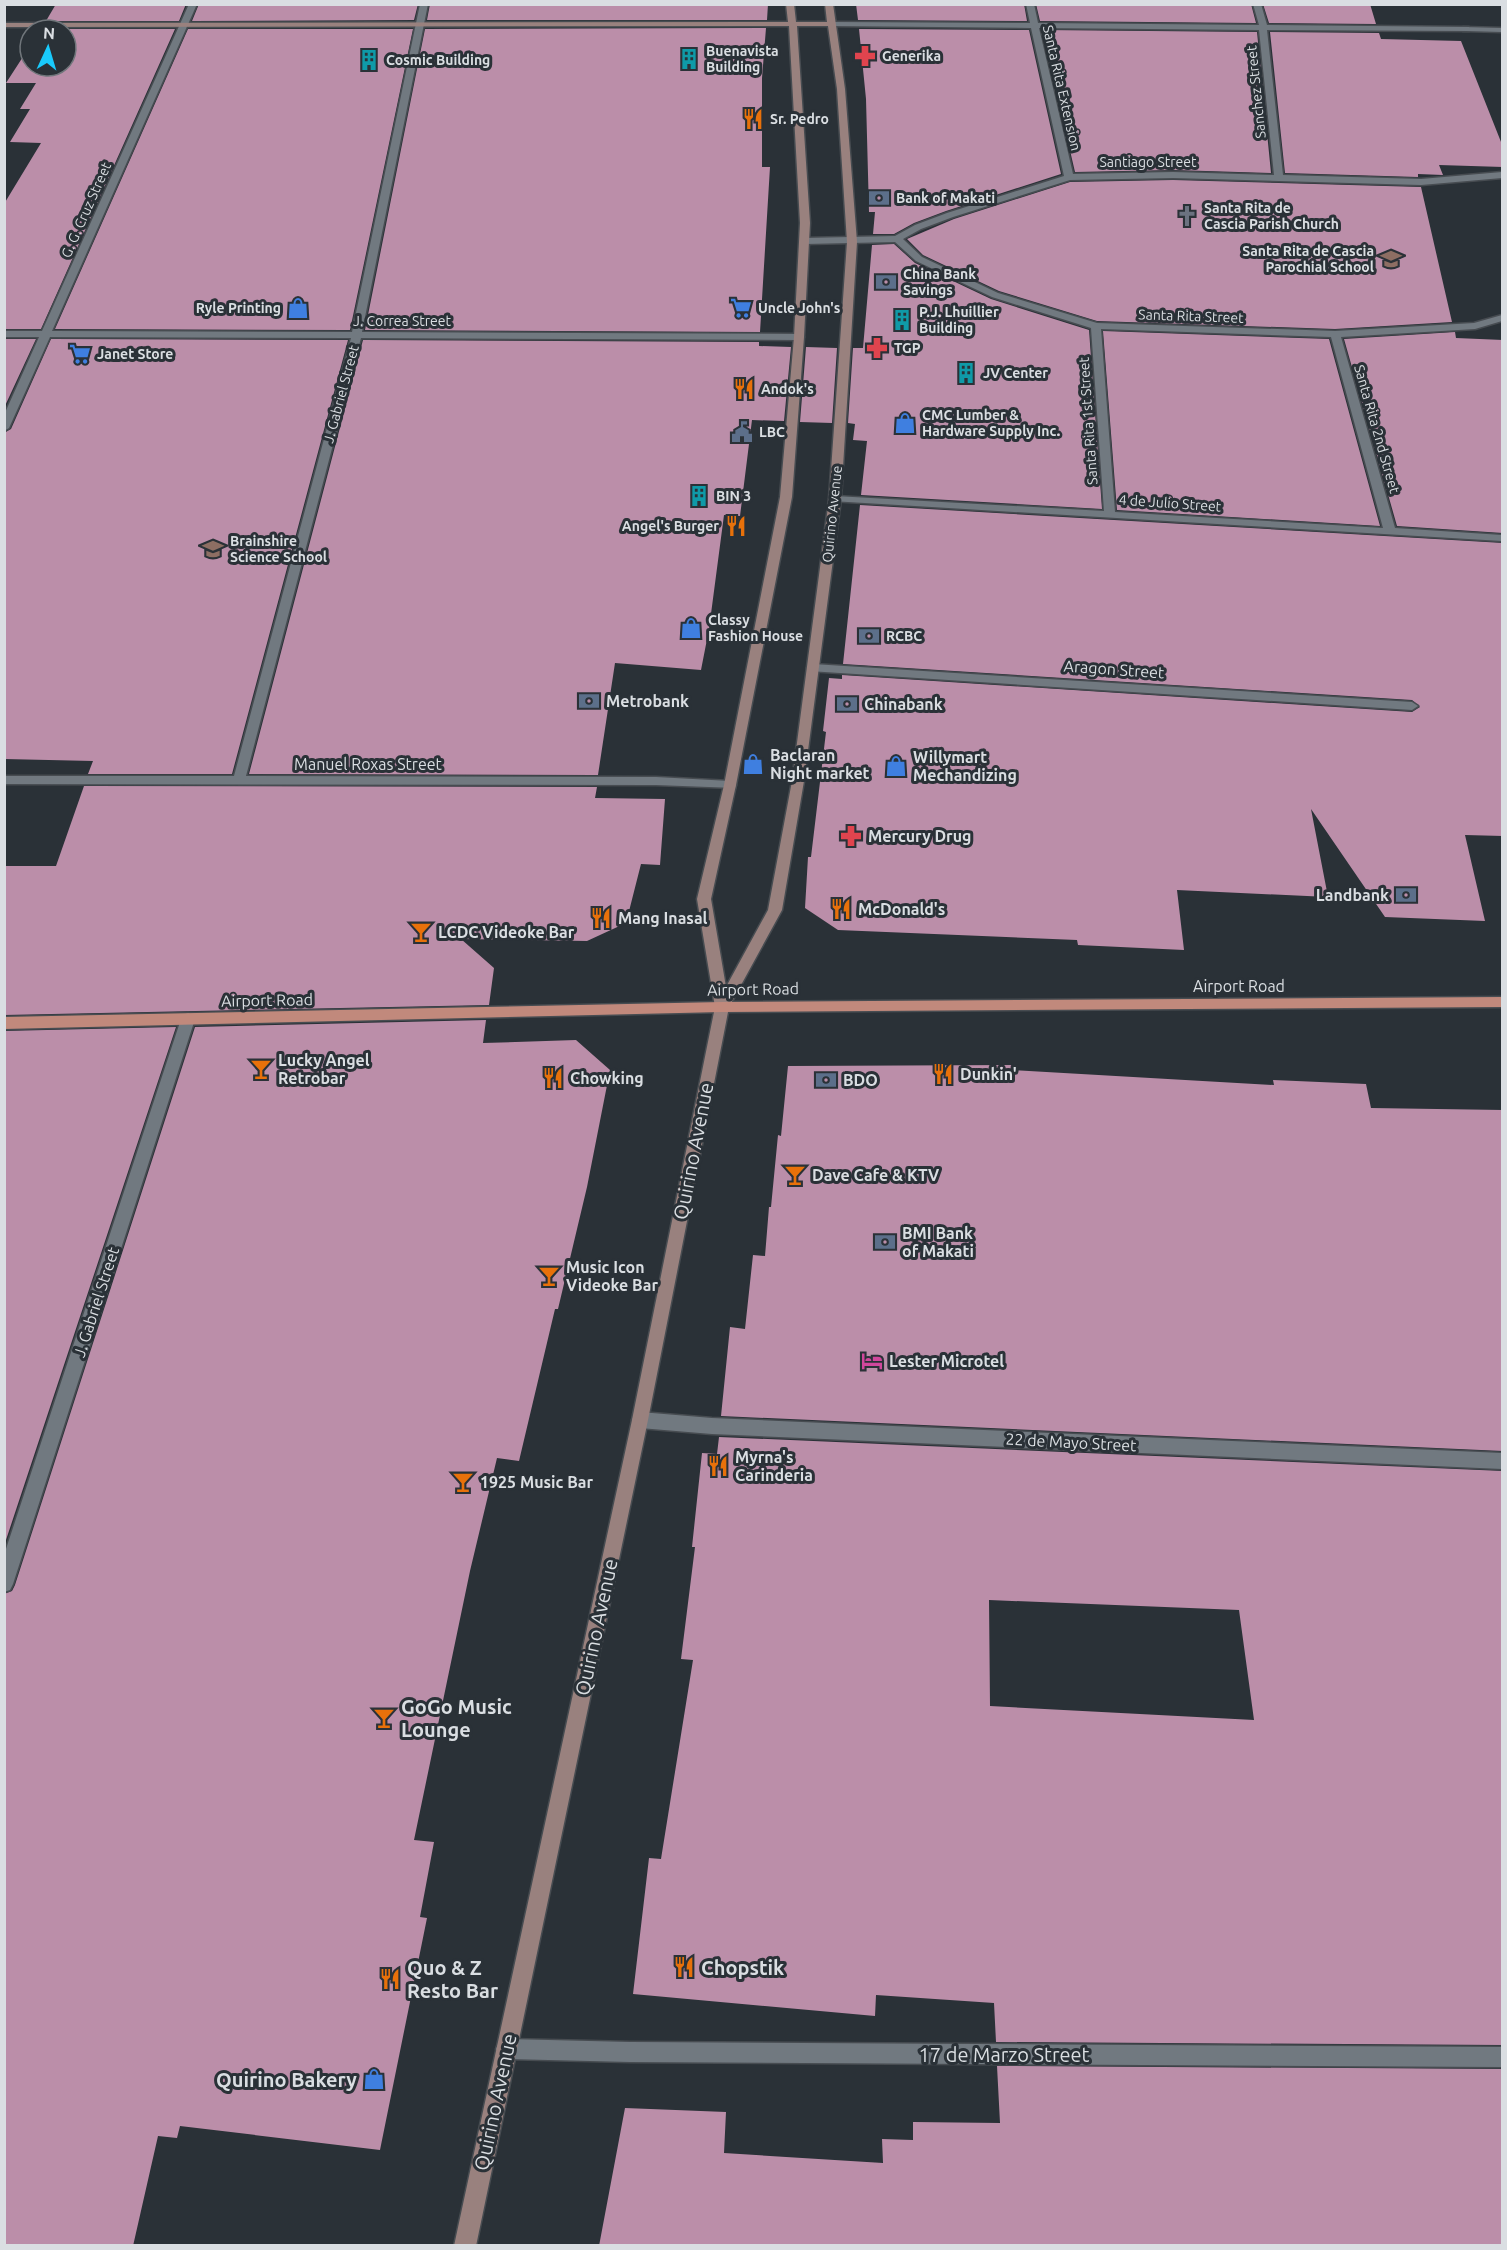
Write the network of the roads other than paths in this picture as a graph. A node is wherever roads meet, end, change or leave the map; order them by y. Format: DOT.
graph roads {
  1 [pos="193,4"];
  2 [pos="424,4"];
  3 [pos="790,4"];
  4 [pos="830,4"];
  5 [pos="1030,4"];
  6 [pos="1257,4"];
  7 [pos="794,23"];
  8 [pos="184,24"];
  9 [pos="419,24"];
  10 [pos="832,24"];
  11 [pos="1034,24"];
  12 [pos="4,25"];
  13 [pos="1263,26"];
  14 [pos="1503,30"];
  15 [pos="1503,175"];
  16 [pos="1069,177"];
  17 [pos="1279,178"];
  18 [pos="897,240"];
  19 [pos="805,241"];
  20 [pos="852,242"];
  21 [pos="1503,318"];
  22 [pos="1096,326"];
  23 [pos="4,334"];
  24 [pos="45,334"];
  25 [pos="357,334"];
  26 [pos="1335,334"];
  27 [pos="799,338"];
  28 [pos="4,428"];
  29 [pos="836,499"];
  30 [pos="1110,514"];
  31 [pos="1390,531"];
  32 [pos="1503,538"];
  33 [pos="813,668"];
  34 [pos="1412,706"];
  35 [pos="4,780"];
  36 [pos="239,780"];
  37 [pos="730,785"];
  38 [pos="1503,1002"];
  39 [pos="722,1007"];
  40 [pos="188,1019"];
  41 [pos="4,1023"];
  42 [pos="640,1420"];
  43 [pos="1503,1461"];
  44 [pos="4,1584"];
  45 [pos="506,2049"];
  46 [pos="1503,2057"];
  47 [pos="465,2246"];
  1 -- 8 [label="street, G. G. Cruz Street"];
  2 -- 9 [label="street, J. Gabriel Street"];
  3 -- 7 [label="main road, Quirino Avenue"];
  4 -- 10 [label="main road, Quirino Avenue"];
  5 -- 11 [label="street, Santa Rita Extension"];
  6 -- 13 [label="street, Sanchez Street"];
  7 -- 9 [label="main road"];
  7 -- 10 [label="main road"];
  7 -- 19 [label="main road, Quirino Avenue"];
  8 -- 9 [label="main road"];
  8 -- 12 [label="main road"];
  8 -- 24 [label="street, G. G. Cruz Street"];
  9 -- 25 [label="street, J. Gabriel Street"];
  10 -- 11 [label="street"];
  10 -- 20 [label="main road, Quirino Avenue"];
  11 -- 13 [label="street"];
  11 -- 16 [label="street, Santa Rita Extension"];
  13 -- 14 [label="street"];
  13 -- 17 [label="street, Sanchez Street"];
  15 -- 17 [label="street, Santiago Street"];
  16 -- 17 [label="street, Santiago Street"];
  16 -- 18 [label="street, Santiago Street"];
  18 -- 20 [label="street, Santiago Street"];
  18 -- 22 [label="street, Santa Rita Street"];
  19 -- 20 [label="street, Santiago Street"];
  19 -- 27 [label="main road, Quirino Avenue"];
  20 -- 29 [label="main road, Quirino Avenue"];
  21 -- 26 [label="street, Santa Rita Street"];
  22 -- 26 [label="street, Santa Rita Street"];
  22 -- 30 [label="street, Santa Rita 1st Street"];
  23 -- 24 [label="street, J. Correa Street"];
  24 -- 25 [label="street, J. Correa Street"];
  24 -- 28 [label="street, G. G. Cruz Street"];
  25 -- 27 [label="street, J. Correa Street"];
  25 -- 36 [label="street, J. Gabriel Street"];
  26 -- 31 [label="street, Santa Rita 2nd Street"];
  27 -- 37 [label="main road, Quirino Avenue"];
  29 -- 30 [label="street, 4 de Julio Street"];
  29 -- 33 [label="main road, Quirino Avenue"];
  30 -- 31 [label="street, 4 de Julio Street"];
  31 -- 32 [label="street, 4 de Julio Street"];
  33 -- 34 [label="street, Aragon Street"];
  33 -- 39 [label="main road, Quirino Avenue"];
  35 -- 36 [label="street, Manuel Roxas Street"];
  36 -- 37 [label="street, Manuel Roxas Street"];
  37 -- 39 [label="main road, Quirino Avenue"];
  38 -- 39 [label="main road, Airport Road"];
  39 -- 40 [label="main road, Airport Road"];
  39 -- 42 [label="main road, Quirino Avenue"];
  40 -- 41 [label="main road, Airport Road"];
  40 -- 44 [label="street, J. Gabriel Street"];
  42 -- 43 [label="street, 22 de Mayo Street"];
  42 -- 45 [label="main road, Quirino Avenue"];
  45 -- 46 [label="street, 17 de Marzo Street"];
  45 -- 47 [label="main road, Quirino Avenue"];
}
